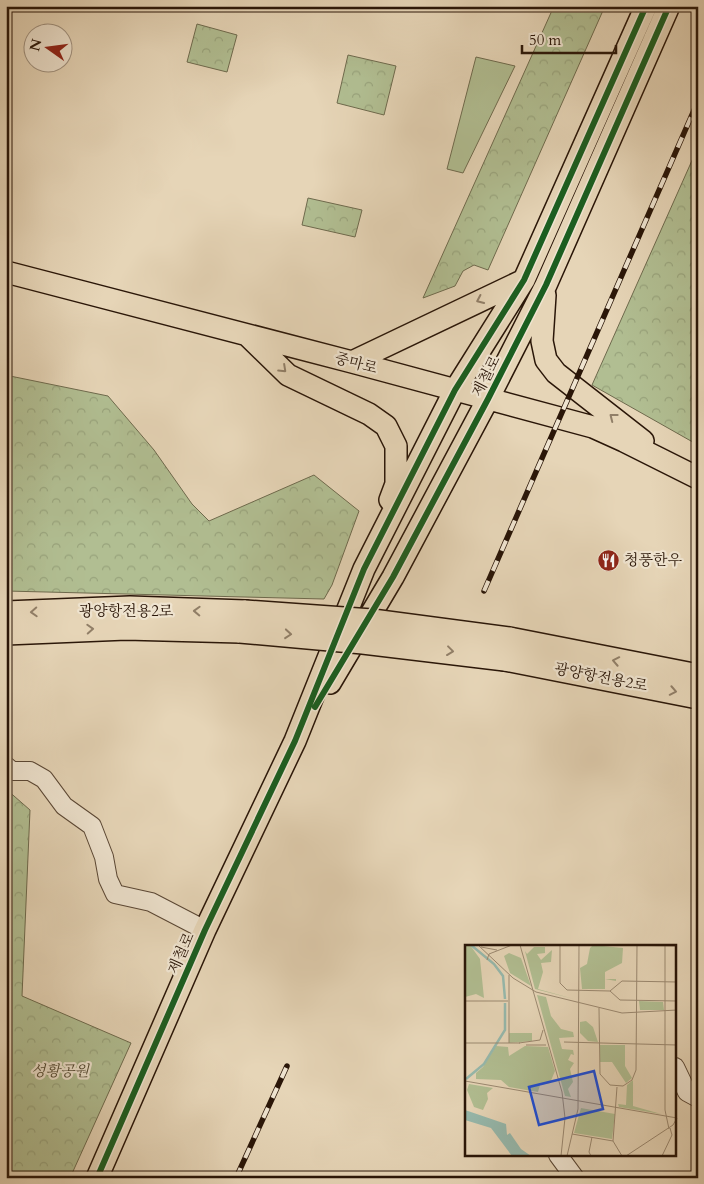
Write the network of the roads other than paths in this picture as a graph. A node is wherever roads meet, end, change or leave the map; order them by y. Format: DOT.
graph roads {
  1 [pos="646,6"];
  2 [pos="669,6"];
  3 [pos="6,272"];
  4 [pos="524,280"];
  5 [pos="546,285"];
  6 [pos="248,336"];
  7 [pos="352,362"];
  8 [pos="455,390"];
  9 [pos="488,399"];
  10 [pos="679,468"];
  11 [pos="698,478"];
  12 [pos="364,569"];
  13 [pos="6,614"];
  14 [pos="242,622"];
  15 [pos="6,632"];
  16 [pos="507,649"];
  17 [pos="698,677"];
  18 [pos="698,696"];
  19 [pos="295,741"];
  20 [pos="6,766"];
  21 [pos="205,930"];
  22 [pos="676,1069"];
  23 [pos="698,1098"];
  24 [pos="559,1156"];
  25 [pos="97,1178"];
  26 [pos="575,1178"];
  1 -- 4 [label="main road, 제철로"];
  2 -- 5 [label="main road, 제철로"];
  3 -- 6 [label="main road, 중마로"];
  4 -- 7 [label="main road, one-way"];
  4 -- 8 [label="main road, 제철로"];
  5 -- 9 [label="main road, 제철로"];
  10 -- 5 [label="main road, one-way"];
  6 -- 7 [label="main road, 중마로"];
  6 -- 12 [label="main road, one-way"];
  7 -- 8 [label="main road, 중마로"];
  8 -- 9 [label="main road, 중마로"];
  8 -- 12 [label="main road, 제철로"];
  9 -- 10 [label="main road, 중마로"];
  9 -- 19 [label="main road, 제철로"];
  10 -- 11 [label="main road, 중마로"];
  12 -- 19 [label="main road, 제철로"];
  14 -- 13 [label="highway, 광양항전용2로, one-way"];
  15 -- 14 [label="highway, 광양항전용2로, one-way"];
  14 -- 16 [label="highway, bridge"];
  17 -- 16 [label="highway, 광양항전용2로, one-way"];
  16 -- 18 [label="highway, 광양항전용2로, one-way"];
  19 -- 21 [label="main road, 제철로"];
  20 -- 21 [label="street"];
  21 -- 25 [label="main road, 제철로"];
  22 -- 23 [label="street"];
  24 -- 26 [label="street"];
}
